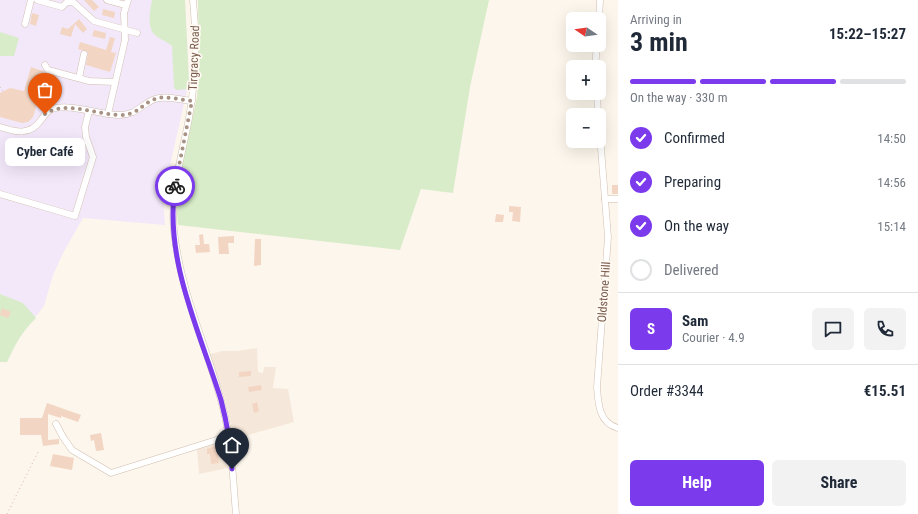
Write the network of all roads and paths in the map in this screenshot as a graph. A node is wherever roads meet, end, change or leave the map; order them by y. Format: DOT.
graph roads {
  1 [pos="31,0"];
  2 [pos="37,0"];
  3 [pos="107,0"];
  4 [pos="193,0"];
  5 [pos="600,0"];
  6 [pos="127,3"];
  7 [pos="599,12"];
  8 [pos="25,24"];
  9 [pos="126,29"];
  10 [pos="136,33"];
  11 [pos="84,54"];
  12 [pos="44,65"];
  13 [pos="79,78"];
  14 [pos="115,82"];
  15 [pos="0,87"];
  16 [pos="3,91"];
  17 [pos="192,101"];
  18 [pos="89,111"];
  19 [pos="108,114"];
  20 [pos="0,127"];
  21 [pos="601,148"];
  22 [pos="0,194"];
  23 [pos="605,199"];
  24 [pos="618,199"];
  25 [pos="56,424"];
  26 [pos="618,428"];
  27 [pos="229,436"];
  28 [pos="38,452"];
  29 [pos="7,514"];
  30 [pos="236,514"];
  1 -- 8 [label="street"];
  2 -- 9 [label="street"];
  3 -- 6 [label="street"];
  4 -- 17 [label="street, Tirgracy Road"];
  5 -- 7 [label="street"];
  6 -- 9 [label="street"];
  9 -- 10 [label="street"];
  9 -- 14 [label="street"];
  11 -- 13 [label="street"];
  12 -- 13 [label="street"];
  13 -- 14 [label="street"];
  14 -- 19 [label="street"];
  15 -- 16 [label="path"];
  17 -- 19 [label="street"];
  17 -- 27 [label="street, Tirgracy Road"];
  18 -- 19 [label="street"];
  18 -- 20 [label="street"];
  18 -- 22 [label="street"];
  21 -- 23 [label="street, Oldstone Hill"];
  23 -- 24 [label="street"];
  23 -- 26 [label="street, Oldstone Hill"];
  25 -- 27 [label="street"];
  27 -- 30 [label="street, Tirgracy Road"];
  28 -- 29 [label="path"];
}
